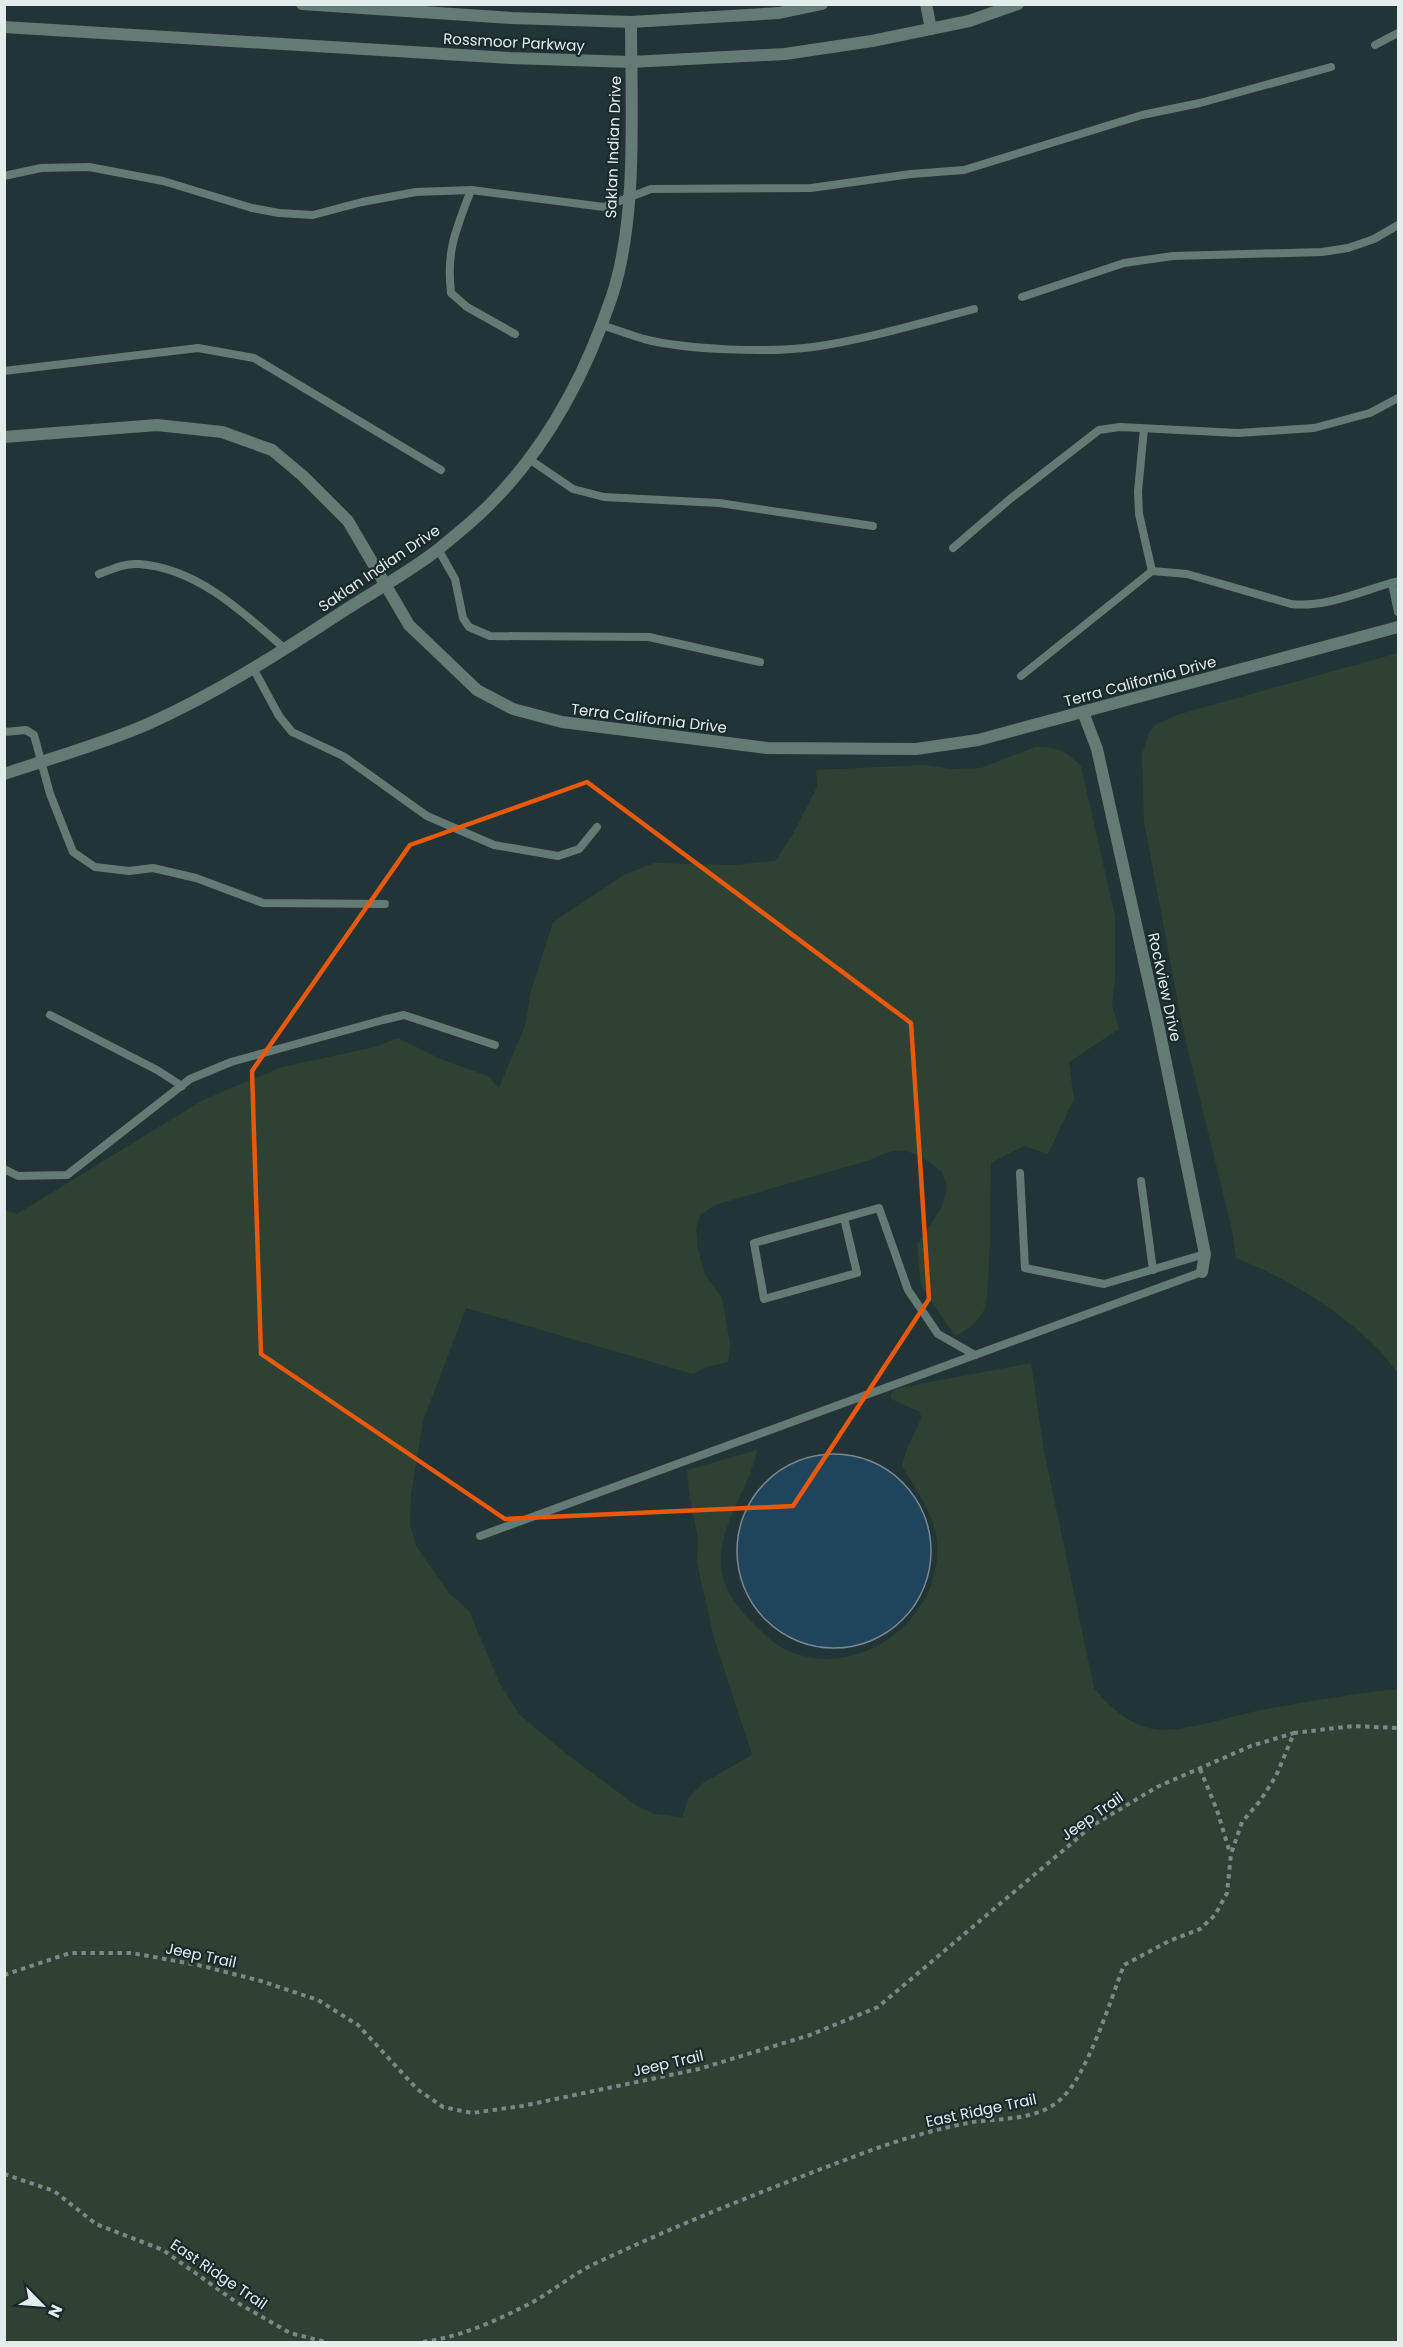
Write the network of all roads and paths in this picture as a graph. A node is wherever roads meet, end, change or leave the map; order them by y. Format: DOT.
graph roads {
  1 [pos="303,4"];
  2 [pos="822,4"];
  3 [pos="926,4"];
  4 [pos="1018,4"];
  5 [pos="631,22"];
  6 [pos="4,27"];
  7 [pos="931,29"];
  8 [pos="1398,33"];
  9 [pos="1375,45"];
  10 [pos="631,62"];
  11 [pos="1331,67"];
  12 [pos="4,176"];
  13 [pos="471,190"];
  14 [pos="628,198"];
  15 [pos="1398,225"];
  16 [pos="1022,297"];
  17 [pos="974,309"];
  18 [pos="601,325"];
  19 [pos="515,334"];
  20 [pos="4,371"];
  21 [pos="1398,398"];
  22 [pos="1144,429"];
  23 [pos="4,437"];
  24 [pos="529,459"];
  25 [pos="441,470"];
  26 [pos="873,526"];
  27 [pos="953,548"];
  28 [pos="438,549"];
  29 [pos="1152,571"];
  30 [pos="99,574"];
  31 [pos="1395,582"];
  32 [pos="385,584"];
  33 [pos="1398,612"];
  34 [pos="1398,627"];
  35 [pos="285,649"];
  36 [pos="760,662"];
  37 [pos="253,668"];
  38 [pos="1021,676"];
  39 [pos="1083,712"];
  40 [pos="4,732"];
  41 [pos="40,762"];
  42 [pos="4,774"];
  43 [pos="597,827"];
  44 [pos="385,904"];
  45 [pos="50,1015"];
  46 [pos="495,1045"];
  47 [pos="182,1086"];
  48 [pos="4,1169"];
  49 [pos="1020,1173"];
  50 [pos="1141,1181"];
  51 [pos="844,1218"];
  52 [pos="1205,1254"];
  53 [pos="1153,1270"];
  54 [pos="1202,1272"];
  55 [pos="975,1355"];
  56 [pos="480,1536"];
  57 [pos="1398,1728"];
  58 [pos="1294,1733"];
  59 [pos="1200,1769"];
  60 [pos="1231,1854"];
  61 [pos="4,1975"];
  62 [pos="4,2174"];
  63 [pos="326,2343"];
  64 [pos="423,2343"];
  1 -- 5 [label="street, Rossmoor Parkway"];
  2 -- 5 [label="street, Rossmoor Parkway"];
  3 -- 7 [label="street"];
  4 -- 7 [label="street, Rossmoor Parkway"];
  5 -- 10 [label="street, Saklan Indian Drive"];
  6 -- 10 [label="street, Rossmoor Parkway"];
  7 -- 10 [label="street, Rossmoor Parkway"];
  8 -- 9 [label="lane"];
  10 -- 14 [label="street, Saklan Indian Drive"];
  11 -- 14 [label="lane"];
  12 -- 13 [label="lane"];
  13 -- 14 [label="lane"];
  13 -- 19 [label="lane"];
  14 -- 18 [label="street, Saklan Indian Drive"];
  15 -- 16 [label="lane"];
  17 -- 18 [label="lane"];
  18 -- 24 [label="street, Saklan Indian Drive"];
  20 -- 25 [label="lane"];
  21 -- 22 [label="lane"];
  22 -- 27 [label="lane"];
  22 -- 29 [label="lane"];
  23 -- 32 [label="street, Terra California Drive"];
  24 -- 26 [label="lane"];
  24 -- 28 [label="street, Saklan Indian Drive"];
  28 -- 32 [label="street, Saklan Indian Drive"];
  28 -- 36 [label="lane"];
  29 -- 31 [label="lane"];
  29 -- 38 [label="lane"];
  30 -- 35 [label="lane"];
  31 -- 33 [label="lane"];
  32 -- 35 [label="street, Saklan Indian Drive"];
  32 -- 39 [label="street, Terra California Drive"];
  34 -- 39 [label="street, Terra California Drive"];
  35 -- 37 [label="street, Saklan Indian Drive"];
  37 -- 41 [label="street, Saklan Indian Drive"];
  37 -- 43 [label="lane"];
  39 -- 52 [label="street, Rockview Drive"];
  40 -- 41 [label="lane"];
  41 -- 42 [label="street, Saklan Indian Drive"];
  41 -- 44 [label="lane"];
  45 -- 47 [label="lane"];
  46 -- 47 [label="lane"];
  47 -- 48 [label="lane"];
  49 -- 53 [label="lane"];
  50 -- 53 [label="lane"];
  51 -- 51 [label="lane"];
  51 -- 55 [label="lane"];
  52 -- 53 [label="lane"];
  52 -- 54 [label="street, Rockview Drive"];
  54 -- 55 [label="lane"];
  55 -- 56 [label="lane"];
  57 -- 58 [label="path"];
  58 -- 59 [label="path, Jeep Trail"];
  58 -- 60 [label="path, East Ridge Trail"];
  59 -- 60 [label="path"];
  59 -- 61 [label="path, Jeep Trail"];
  60 -- 64 [label="path, East Ridge Trail"];
  62 -- 63 [label="path, East Ridge Trail"];
}
